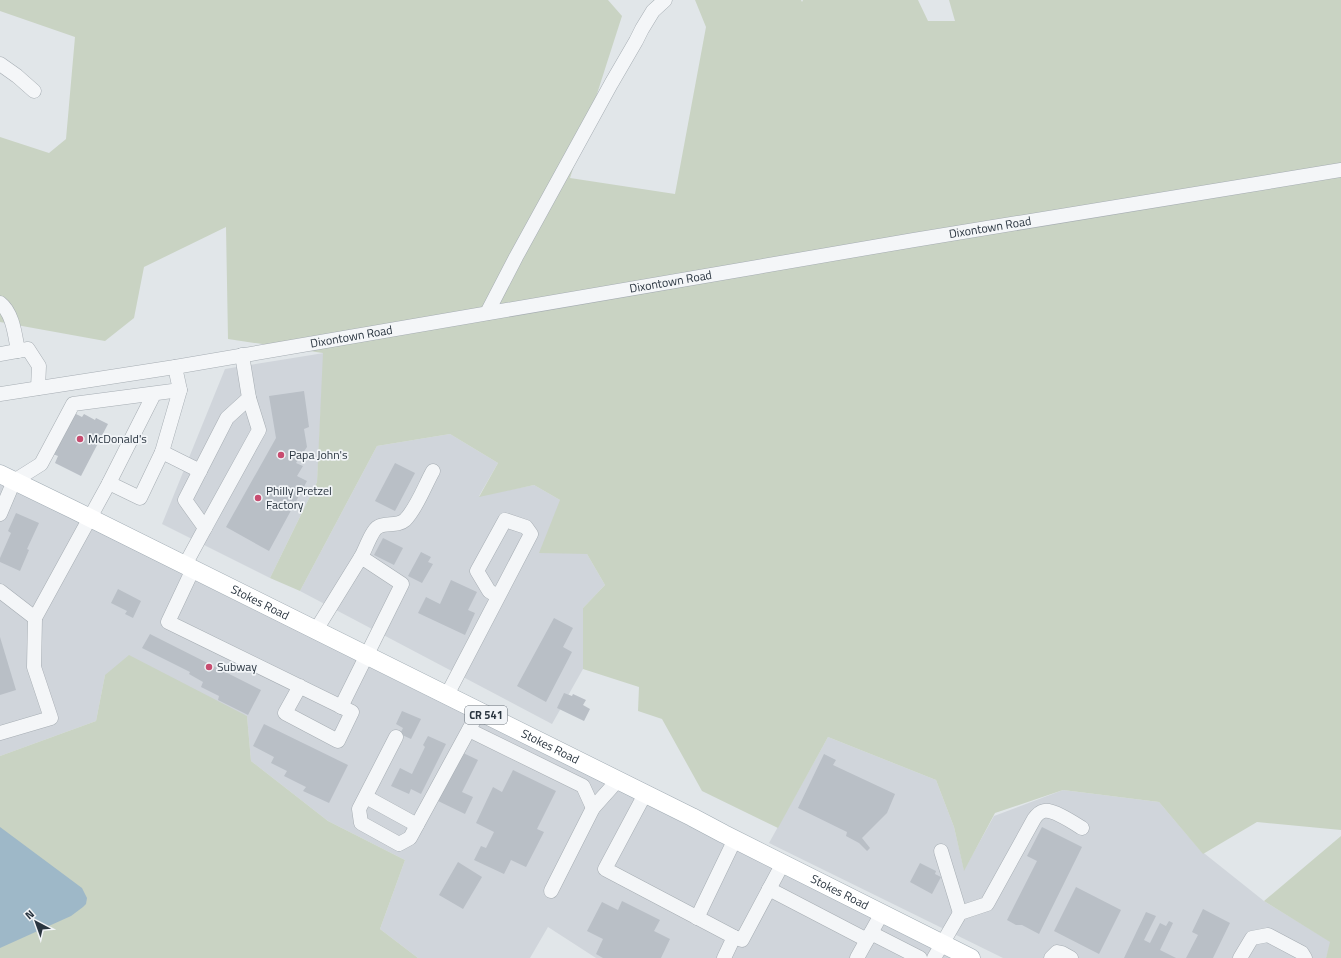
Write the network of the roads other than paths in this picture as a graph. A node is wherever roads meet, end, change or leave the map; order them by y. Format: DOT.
graph roads {
  1 [pos="665,0"];
  2 [pos="0,64"];
  3 [pos="34,91"];
  4 [pos="1341,170"];
  5 [pos="0,303"];
  6 [pos="487,313"];
  7 [pos="18,351"];
  8 [pos="0,354"];
  9 [pos="242,355"];
  10 [pos="175,366"];
  11 [pos="38,388"];
  12 [pos="180,390"];
  13 [pos="0,394"];
  14 [pos="154,394"];
  15 [pos="249,398"];
  16 [pos="162,452"];
  17 [pos="433,470"];
  18 [pos="200,471"];
  19 [pos="7,478"];
  20 [pos="109,483"];
  21 [pos="0,514"];
  22 [pos="90,518"];
  23 [pos="205,528"];
  24 [pos="361,557"];
  25 [pos="189,567"];
  26 [pos="0,591"];
  27 [pos="497,596"];
  28 [pos="35,618"];
  29 [pos="316,630"];
  30 [pos="367,655"];
  31 [pos="300,686"];
  32 [pos="447,695"];
  33 [pos="341,707"];
  34 [pos="479,711"];
  35 [pos="469,730"];
  36 [pos="0,733"];
  37 [pos="527,735"];
  38 [pos="396,737"];
  39 [pos="517,754"];
  40 [pos="598,770"];
  41 [pos="618,780"];
  42 [pos="583,786"];
  43 [pos="644,794"];
  44 [pos="366,797"];
  45 [pos="593,808"];
  46 [pos="417,825"];
  47 [pos="1082,828"];
  48 [pos="735,839"];
  49 [pos="941,851"];
  50 [pos="783,863"];
  51 [pos="769,889"];
  52 [pos="551,891"];
  53 [pos="882,913"];
  54 [pos="960,913"];
  55 [pos="697,918"];
  56 [pos="734,937"];
  57 [pos="869,937"];
  58 [pos="938,951"];
  59 [pos="725,957"];
  60 [pos="1051,957"];
  61 [pos="857,958"];
  62 [pos="920,958"];
  63 [pos="971,958"];
  64 [pos="1071,958"];
  65 [pos="1240,958"];
  66 [pos="1305,958"];
  1 -- 6 [label="street"];
  2 -- 3 [label="street"];
  4 -- 6 [label="street, Dixontown Road"];
  5 -- 7 [label="street"];
  6 -- 9 [label="street, Dixontown Road"];
  7 -- 8 [label="street"];
  7 -- 11 [label="street"];
  9 -- 10 [label="street, Dixontown Road"];
  9 -- 15 [label="street"];
  10 -- 11 [label="street, Dixontown Road"];
  10 -- 12 [label="street"];
  11 -- 13 [label="street, Dixontown Road"];
  12 -- 14 [label="street"];
  12 -- 16 [label="street"];
  14 -- 19 [label="street"];
  14 -- 20 [label="street"];
  15 -- 18 [label="street"];
  15 -- 23 [label="street"];
  16 -- 18 [label="street"];
  16 -- 20 [label="street"];
  17 -- 24 [label="street"];
  18 -- 23 [label="street"];
  19 -- 21 [label="street"];
  19 -- 22 [label="main road, Stokes Road / CR 541"];
  20 -- 22 [label="street"];
  22 -- 25 [label="main road, Stokes Road / CR 541"];
  22 -- 28 [label="street"];
  23 -- 25 [label="street"];
  24 -- 29 [label="street"];
  24 -- 30 [label="street"];
  25 -- 29 [label="main road, Stokes Road / CR 541"];
  25 -- 31 [label="street"];
  26 -- 28 [label="street"];
  27 -- 27 [label="street"];
  27 -- 32 [label="street"];
  28 -- 36 [label="street"];
  29 -- 30 [label="main road, Stokes Road / CR 541"];
  30 -- 32 [label="main road, Stokes Road / CR 541"];
  30 -- 33 [label="street"];
  31 -- 33 [label="street"];
  31 -- 33 [label="street"];
  32 -- 34 [label="main road, Stokes Road / CR 541"];
  34 -- 35 [label="street"];
  34 -- 37 [label="main road, Stokes Road / CR 541"];
  35 -- 39 [label="street"];
  35 -- 46 [label="street"];
  37 -- 39 [label="street"];
  37 -- 40 [label="main road, Stokes Road / CR 541"];
  38 -- 44 [label="street"];
  39 -- 42 [label="street"];
  40 -- 41 [label="main road, Stokes Road / CR 541"];
  40 -- 42 [label="street"];
  41 -- 43 [label="main road, Stokes Road / CR 541"];
  41 -- 45 [label="street"];
  42 -- 45 [label="street"];
  43 -- 48 [label="main road, Stokes Road / CR 541"];
  43 -- 55 [label="street"];
  44 -- 46 [label="street"];
  44 -- 46 [label="street"];
  45 -- 52 [label="street"];
  47 -- 54 [label="street"];
  48 -- 50 [label="main road, Stokes Road / CR 541"];
  48 -- 55 [label="street"];
  49 -- 54 [label="street"];
  50 -- 51 [label="street"];
  50 -- 53 [label="main road, Stokes Road / CR 541"];
  51 -- 56 [label="street"];
  51 -- 57 [label="street"];
  53 -- 57 [label="street"];
  53 -- 58 [label="main road, Stokes Road / CR 541"];
  54 -- 58 [label="street"];
  55 -- 56 [label="street"];
  56 -- 59 [label="street"];
  57 -- 61 [label="street"];
  57 -- 62 [label="street"];
  58 -- 63 [label="main road, Stokes Road / CR 541"];
  60 -- 64 [label="street"];
  65 -- 66 [label="street"];
}
